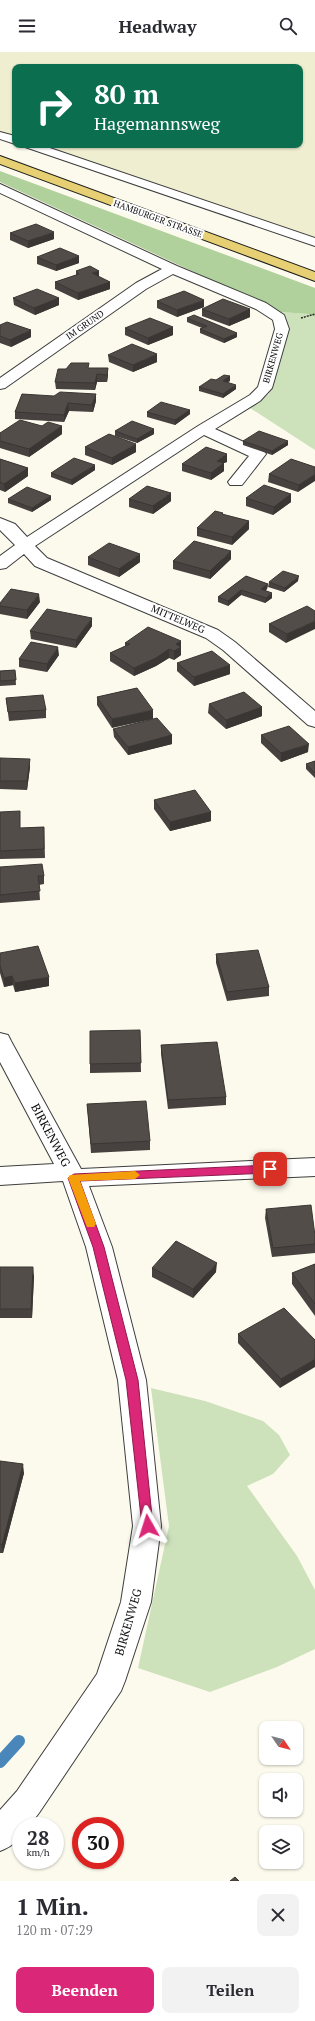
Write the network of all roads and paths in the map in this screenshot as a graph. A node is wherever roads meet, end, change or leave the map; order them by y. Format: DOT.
graph roads {
  1 [pos="0,135"];
  2 [pos="12,139"];
  3 [pos="39,148"];
  4 [pos="0,160"];
  5 [pos="0,188"];
  6 [pos="315,242"];
  7 [pos="172,269"];
  8 [pos="315,277"];
  9 [pos="0,385"];
  10 [pos="203,429"];
  11 [pos="236,482"];
  12 [pos="0,523"];
  13 [pos="24,546"];
  14 [pos="0,564"];
  15 [pos="315,721"];
  16 [pos="0,1041"];
  17 [pos="315,1167"];
  18 [pos="72,1175"];
  19 [pos="0,1176"];
  20 [pos="0,1835"];
  1 -- 2 [label="street"];
  3 -- 6 [label="street"];
  4 -- 8 [label="main road, HAMBURGER STRASSE"];
  5 -- 7 [label="street, BIRKENWEG"];
  7 -- 9 [label="street, IM GRUND"];
  7 -- 10 [label="street, BIRKENWEG"];
  10 -- 11 [label="street"];
  10 -- 13 [label="street, BIRKENWEG"];
  12 -- 13 [label="street, MITTELWEG"];
  13 -- 14 [label="street, BIRKENWEG"];
  13 -- 15 [label="street, MITTELWEG"];
  16 -- 18 [label="street, BIRKENWEG"];
  17 -- 18 [label="street"];
  18 -- 19 [label="street"];
  18 -- 20 [label="street, BIRKENWEG"];
}
